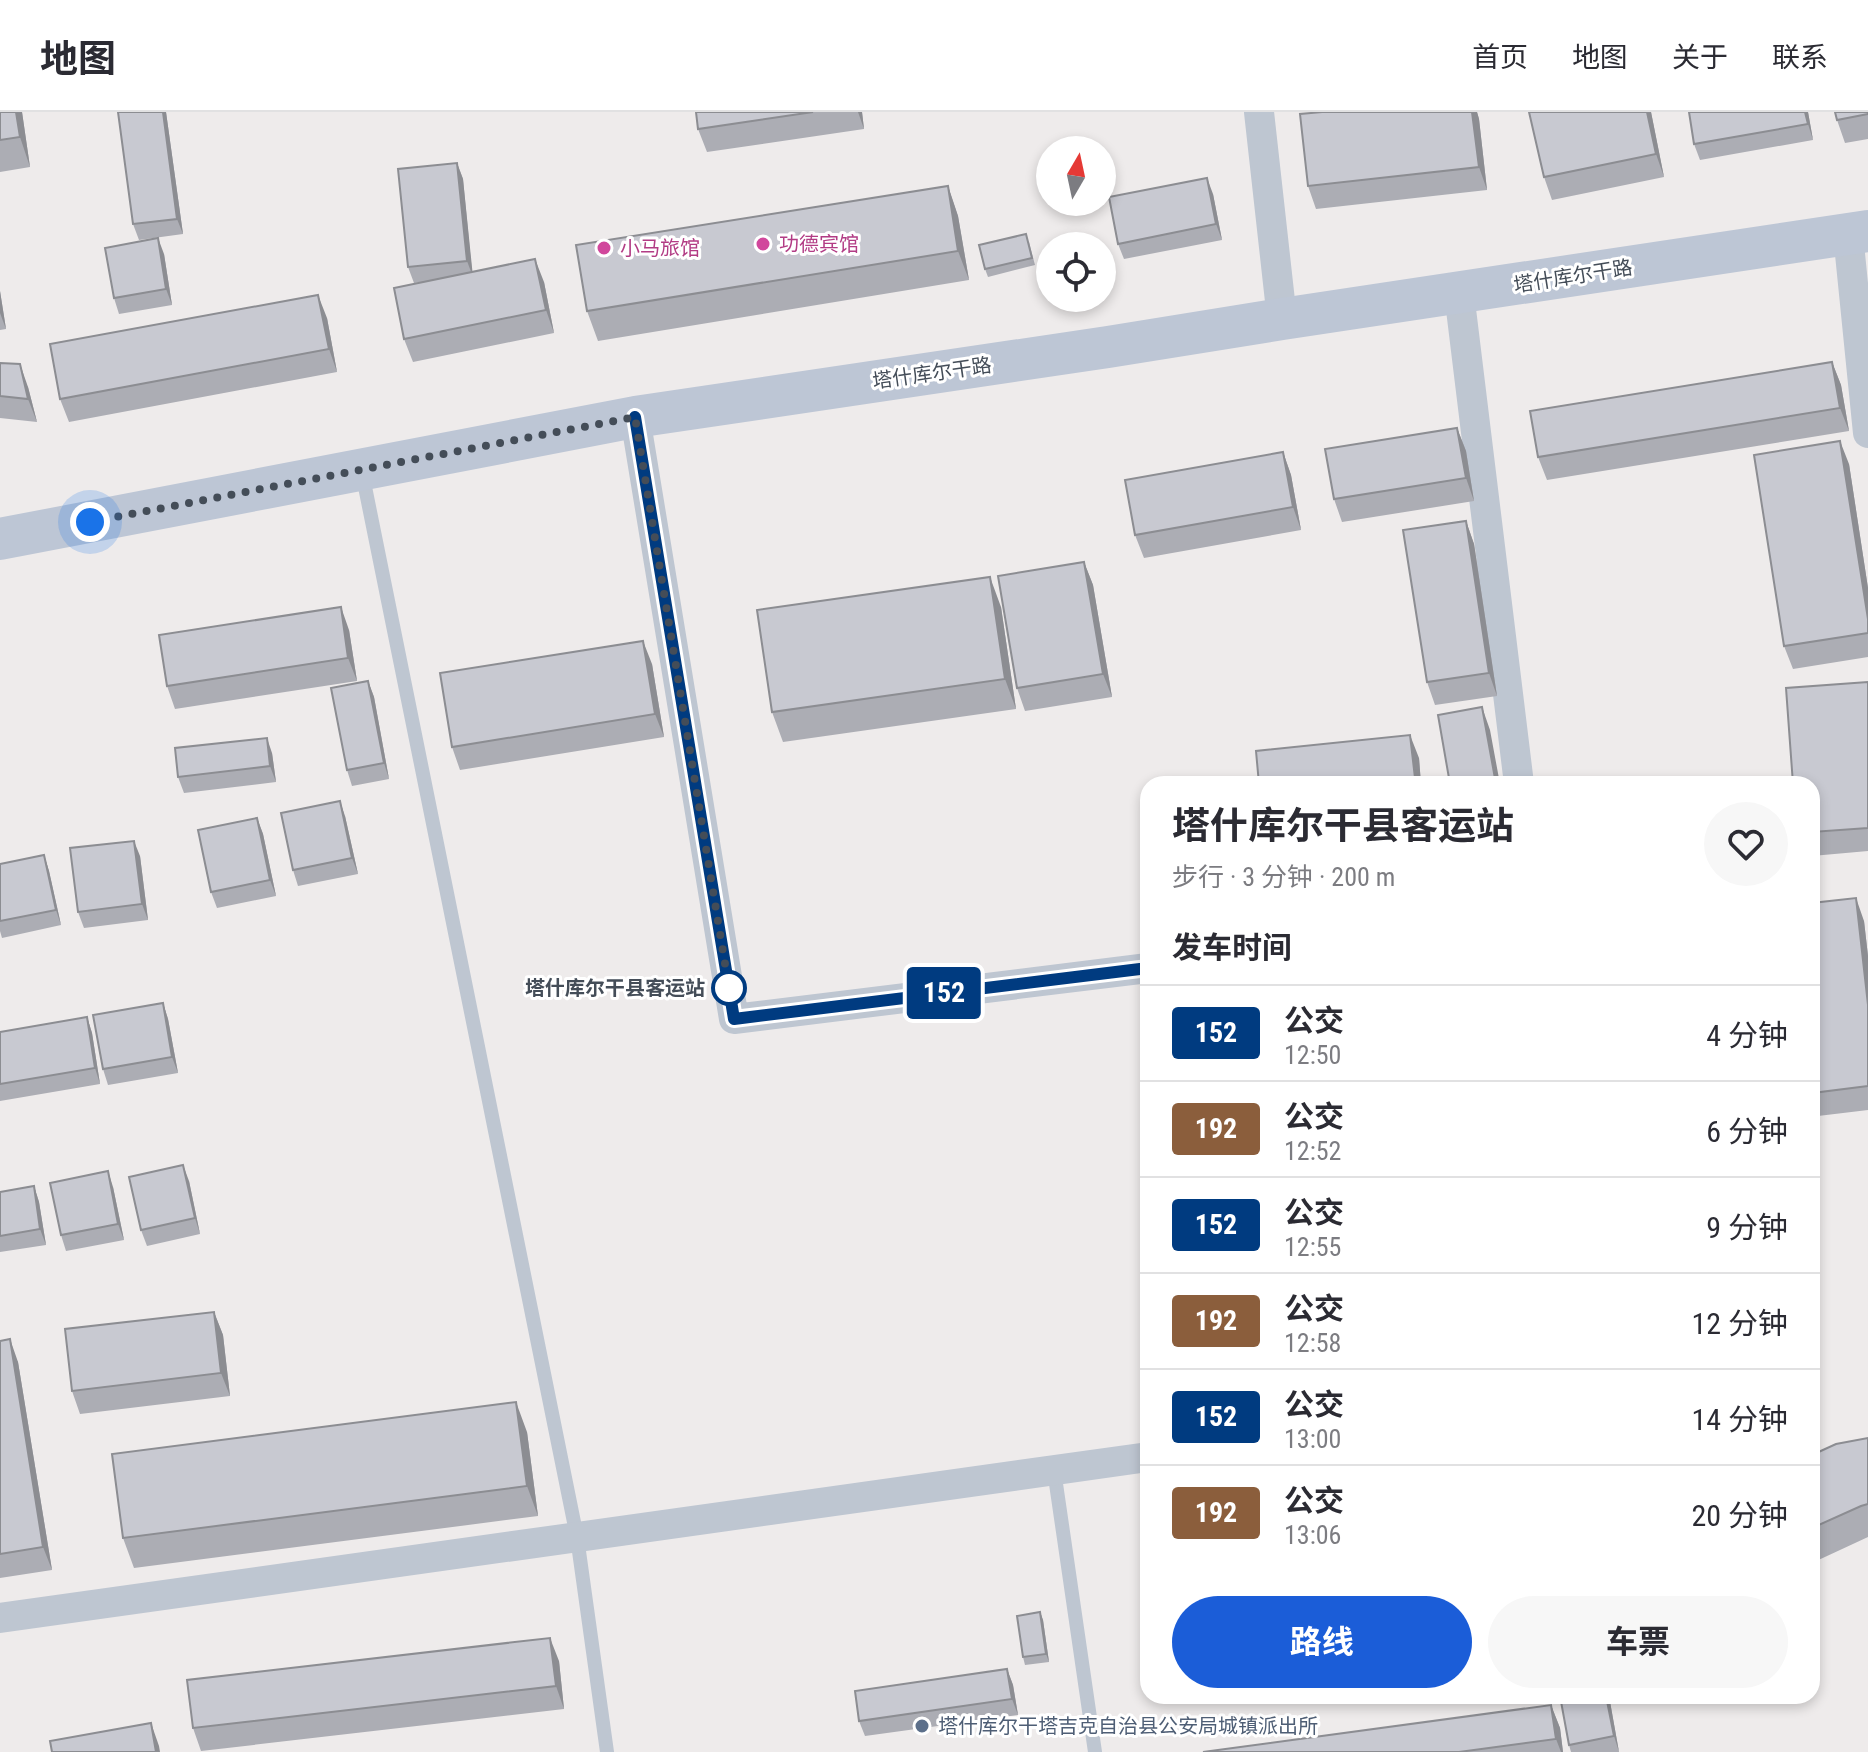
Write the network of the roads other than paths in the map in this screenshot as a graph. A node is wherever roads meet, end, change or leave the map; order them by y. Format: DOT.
graph roads {
  1 [pos="1259,112"];
  2 [pos="1858,232"];
  3 [pos="1459,293"];
  4 [pos="1282,319"];
  5 [pos="635,417"];
  6 [pos="1868,433"];
  7 [pos="362,470"];
  8 [pos="0,539"];
  9 [pos="1518,776"];
  10 [pos="1140,969"];
  11 [pos="1140,1458"];
  12 [pos="1054,1470"];
  13 [pos="577,1537"];
  14 [pos="0,1618"];
  15 [pos="607,1752"];
  16 [pos="1095,1752"];
  1 -- 4 [label="street"];
  2 -- 3 [label="main road, 塔什库尔干路"];
  2 -- 6 [label="street"];
  3 -- 4 [label="main road, 塔什库尔干路"];
  3 -- 9 [label="street"];
  4 -- 5 [label="main road, 塔什库尔干路"];
  5 -- 7 [label="main road, 塔什库尔干路"];
  5 -- 10 [label="street"];
  7 -- 8 [label="main road, 塔什库尔干路"];
  7 -- 13 [label="lane"];
  11 -- 12 [label="street"];
  12 -- 13 [label="street"];
  12 -- 16 [label="lane"];
  13 -- 14 [label="street"];
  13 -- 15 [label="lane"];
}
